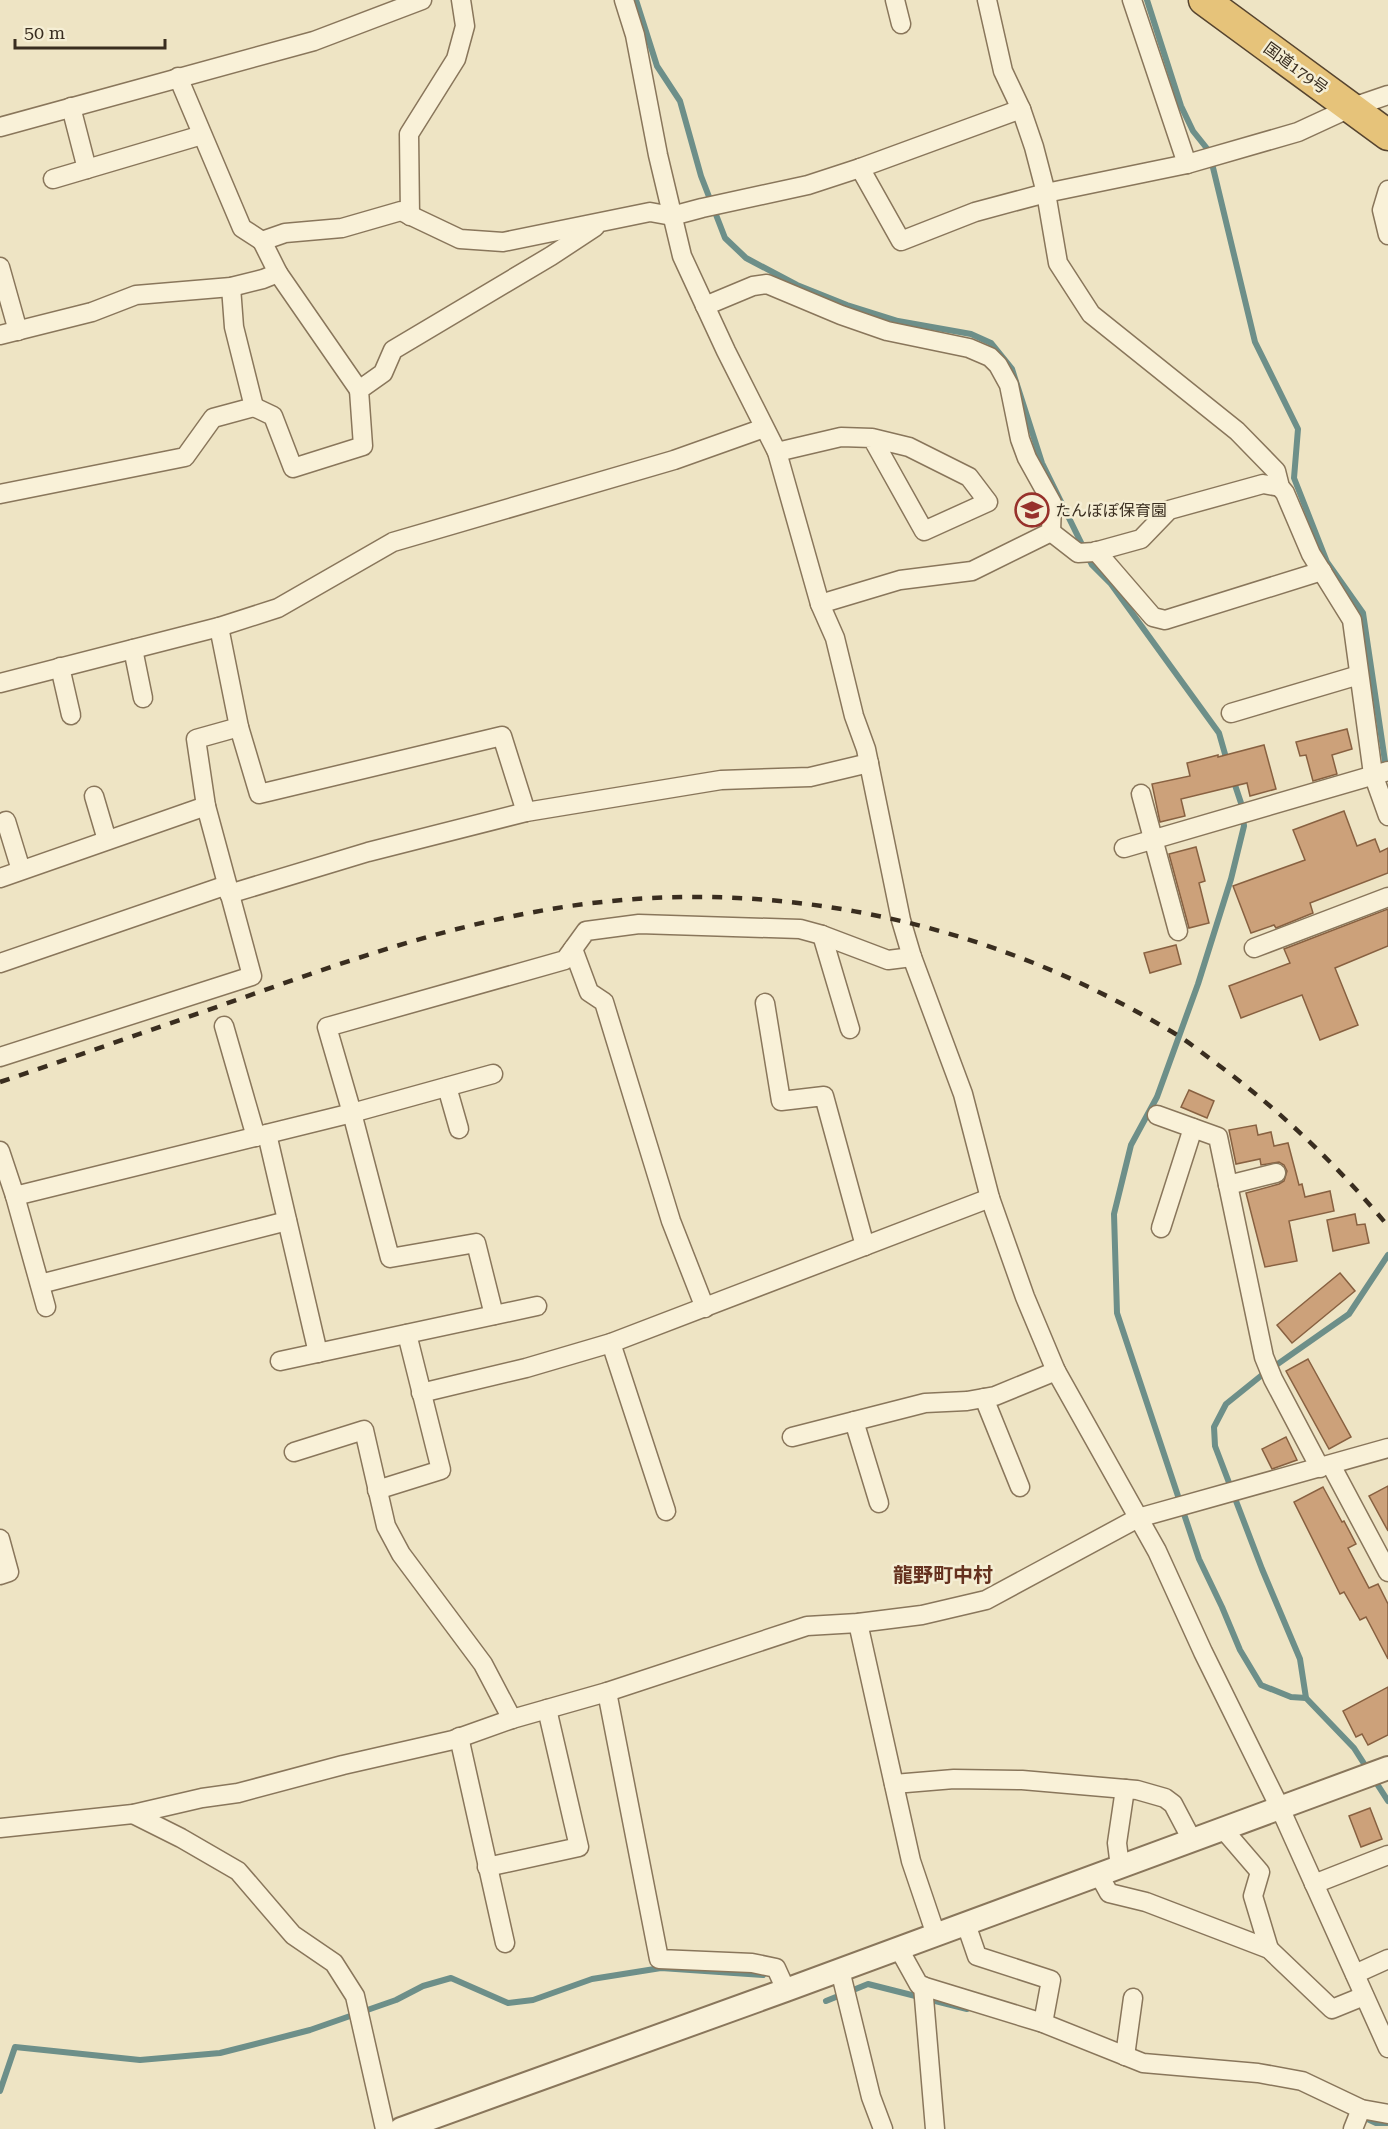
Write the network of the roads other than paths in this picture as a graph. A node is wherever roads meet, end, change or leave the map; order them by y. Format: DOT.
graph roads {
  1 [pos="422,0"];
  2 [pos="461,0"];
  3 [pos="624,0"];
  4 [pos="895,0"];
  5 [pos="987,0"];
  6 [pos="1132,0"];
  7 [pos="1204,0"];
  8 [pos="901,24"];
  9 [pos="178,77"];
  10 [pos="1388,95"];
  11 [pos="71,107"];
  12 [pos="1350,108"];
  13 [pos="1021,110"];
  14 [pos="0,127"];
  15 [pos="202,135"];
  16 [pos="1388,135"];
  17 [pos="1187,164"];
  18 [pos="860,168"];
  19 [pos="87,169"];
  20 [pos="53,178"];
  21 [pos="1388,190"];
  22 [pos="1046,193"];
  23 [pos="410,216"];
  24 [pos="672,216"];
  25 [pos="604,221"];
  26 [pos="1388,235"];
  27 [pos="262,241"];
  28 [pos="0,267"];
  29 [pos="278,273"];
  30 [pos="231,287"];
  31 [pos="705,306"];
  32 [pos="18,331"];
  33 [pos="0,335"];
  34 [pos="359,390"];
  35 [pos="254,406"];
  36 [pos="764,428"];
  37 [pos="872,438"];
  38 [pos="777,452"];
  39 [pos="1280,487"];
  40 [pos="0,494"];
  41 [pos="1052,532"];
  42 [pos="1096,551"];
  43 [pos="1322,571"];
  44 [pos="820,604"];
  45 [pos="219,627"];
  46 [pos="133,649"];
  47 [pos="60,667"];
  48 [pos="1359,675"];
  49 [pos="0,683"];
  50 [pos="143,698"];
  51 [pos="1231,713"];
  52 [pos="71,715"];
  53 [pos="239,727"];
  54 [pos="869,763"];
  55 [pos="1381,773"];
  56 [pos="1141,794"];
  57 [pos="94,796"];
  58 [pos="206,806"];
  59 [pos="526,812"];
  60 [pos="1388,816"];
  61 [pos="6,821"];
  62 [pos="107,840"];
  63 [pos="1154,840"];
  64 [pos="1124,848"];
  65 [pos="21,870"];
  66 [pos="0,878"];
  67 [pos="228,889"];
  68 [pos="1388,897"];
  69 [pos="1178,931"];
  70 [pos="822,935"];
  71 [pos="1254,948"];
  72 [pos="573,949"];
  73 [pos="912,957"];
  74 [pos="0,963"];
  75 [pos="765,1003"];
  76 [pos="224,1026"];
  77 [pos="850,1029"];
  78 [pos="0,1057"];
  79 [pos="493,1074"];
  80 [pos="447,1087"];
  81 [pos="352,1113"];
  82 [pos="1157,1115"];
  83 [pos="1193,1128"];
  84 [pos="459,1129"];
  85 [pos="261,1135"];
  86 [pos="0,1151"];
  87 [pos="1276,1173"];
  88 [pos="1228,1185"];
  89 [pos="15,1196"];
  90 [pos="990,1198"];
  91 [pos="287,1221"];
  92 [pos="1161,1228"];
  93 [pos="865,1246"];
  94 [pos="40,1284"];
  95 [pos="537,1306"];
  96 [pos="46,1307"];
  97 [pos="705,1308"];
  98 [pos="494,1315"];
  99 [pos="406,1334"];
  100 [pos="611,1343"];
  101 [pos="318,1353"];
  102 [pos="280,1361"];
  103 [pos="1056,1371"];
  104 [pos="421,1393"];
  105 [pos="984,1398"];
  106 [pos="854,1421"];
  107 [pos="792,1437"];
  108 [pos="1388,1448"];
  109 [pos="294,1452"];
  110 [pos="1326,1466"];
  111 [pos="1020,1487"];
  112 [pos="377,1490"];
  113 [pos="879,1503"];
  114 [pos="666,1511"];
  115 [pos="1138,1518"];
  116 [pos="0,1539"];
  117 [pos="1388,1572"];
  118 [pos="0,1575"];
  119 [pos="858,1623"];
  120 [pos="607,1692"];
  121 [pos="547,1709"];
  122 [pos="512,1719"];
  123 [pos="459,1737"];
  124 [pos="1386,1769"];
  125 [pos="894,1784"];
  126 [pos="1125,1789"];
  127 [pos="1280,1808"];
  128 [pos="133,1814"];
  129 [pos="0,1828"];
  130 [pos="1223,1829"];
  131 [pos="1192,1840"];
  132 [pos="1388,1855"];
  133 [pos="488,1867"];
  134 [pos="1109,1871"];
  135 [pos="1314,1884"];
  136 [pos="966,1924"];
  137 [pos="936,1935"];
  138 [pos="505,1943"];
  139 [pos="898,1948"];
  140 [pos="1269,1949"];
  141 [pos="1388,1959"];
  142 [pos="840,1970"];
  143 [pos="1355,1974"];
  144 [pos="924,1986"];
  145 [pos="786,1990"];
  146 [pos="1364,1996"];
  147 [pos="1133,1998"];
  148 [pos="1043,2023"];
  149 [pos="1388,2048"];
  150 [pos="1125,2056"];
  151 [pos="1361,2109"];
  152 [pos="1388,2114"];
  153 [pos="385,2129"];
  154 [pos="401,2129"];
  155 [pos="883,2129"];
  156 [pos="935,2129"];
  157 [pos="1353,2129"];
  1 -- 9 [label="street"];
  2 -- 23 [label="street"];
  3 -- 24 [label="street"];
  4 -- 8 [label="street"];
  5 -- 13 [label="street"];
  6 -- 17 [label="street"];
  7 -- 12 [label="highway, 国道179号"];
  9 -- 11 [label="street"];
  9 -- 15 [label="street"];
  10 -- 12 [label="street"];
  11 -- 14 [label="street"];
  11 -- 19 [label="street"];
  12 -- 16 [label="highway, 国道179号"];
  12 -- 17 [label="street"];
  13 -- 18 [label="street"];
  13 -- 22 [label="street"];
  15 -- 19 [label="street"];
  15 -- 27 [label="street"];
  17 -- 22 [label="street"];
  18 -- 22 [label="street"];
  18 -- 24 [label="street"];
  19 -- 20 [label="street"];
  21 -- 26 [label="street"];
  22 -- 39 [label="street"];
  23 -- 25 [label="street"];
  23 -- 27 [label="street"];
  24 -- 25 [label="street"];
  24 -- 31 [label="street"];
  25 -- 34 [label="street"];
  27 -- 29 [label="street"];
  28 -- 32 [label="street"];
  29 -- 30 [label="street"];
  29 -- 34 [label="street"];
  30 -- 32 [label="street"];
  30 -- 35 [label="street"];
  31 -- 36 [label="street"];
  31 -- 41 [label="street"];
  32 -- 33 [label="street"];
  34 -- 35 [label="street"];
  35 -- 40 [label="street"];
  36 -- 38 [label="street"];
  36 -- 45 [label="street"];
  37 -- 37 [label="street"];
  37 -- 38 [label="street"];
  38 -- 44 [label="street"];
  39 -- 42 [label="street"];
  39 -- 43 [label="street"];
  41 -- 42 [label="street"];
  41 -- 44 [label="street"];
  42 -- 43 [label="street"];
  43 -- 48 [label="street"];
  44 -- 54 [label="street"];
  45 -- 46 [label="street"];
  45 -- 53 [label="street"];
  46 -- 47 [label="street"];
  46 -- 50 [label="street"];
  47 -- 49 [label="street"];
  47 -- 52 [label="street"];
  48 -- 51 [label="street"];
  48 -- 55 [label="street"];
  53 -- 58 [label="street"];
  53 -- 59 [label="street"];
  54 -- 59 [label="street"];
  54 -- 73 [label="street"];
  55 -- 60 [label="street"];
  55 -- 63 [label="street"];
  56 -- 63 [label="street"];
  57 -- 62 [label="street"];
  58 -- 62 [label="street"];
  58 -- 67 [label="street"];
  59 -- 67 [label="street"];
  61 -- 65 [label="street"];
  62 -- 65 [label="street"];
  63 -- 64 [label="street"];
  63 -- 69 [label="street"];
  65 -- 66 [label="street"];
  67 -- 74 [label="street"];
  67 -- 78 [label="street"];
  68 -- 71 [label="street"];
  70 -- 72 [label="street"];
  70 -- 73 [label="street"];
  70 -- 77 [label="street"];
  72 -- 81 [label="street"];
  72 -- 97 [label="street"];
  73 -- 90 [label="street"];
  75 -- 93 [label="street"];
  76 -- 85 [label="street"];
  79 -- 80 [label="street"];
  80 -- 81 [label="street"];
  80 -- 84 [label="street"];
  81 -- 85 [label="street"];
  81 -- 98 [label="street"];
  82 -- 83 [label="street"];
  83 -- 88 [label="street"];
  83 -- 92 [label="street"];
  85 -- 89 [label="street"];
  85 -- 91 [label="street"];
  86 -- 89 [label="street"];
  87 -- 88 [label="street"];
  88 -- 110 [label="street"];
  89 -- 94 [label="street"];
  90 -- 93 [label="street"];
  90 -- 103 [label="street"];
  91 -- 94 [label="street"];
  91 -- 101 [label="street"];
  93 -- 97 [label="street"];
  94 -- 96 [label="street"];
  95 -- 98 [label="street"];
  97 -- 100 [label="street"];
  98 -- 99 [label="street"];
  99 -- 101 [label="street"];
  99 -- 104 [label="street"];
  100 -- 104 [label="street"];
  100 -- 114 [label="street"];
  101 -- 102 [label="street"];
  103 -- 105 [label="street"];
  103 -- 115 [label="street"];
  104 -- 112 [label="street"];
  105 -- 106 [label="street"];
  105 -- 111 [label="street"];
  106 -- 107 [label="street"];
  106 -- 113 [label="street"];
  108 -- 110 [label="street"];
  109 -- 112 [label="street"];
  110 -- 115 [label="street"];
  110 -- 117 [label="street"];
  112 -- 122 [label="street"];
  115 -- 119 [label="street"];
  115 -- 127 [label="street"];
  116 -- 118 [label="street"];
  119 -- 120 [label="street"];
  119 -- 125 [label="street"];
  120 -- 121 [label="street"];
  120 -- 145 [label="street"];
  121 -- 122 [label="street"];
  121 -- 133 [label="street"];
  122 -- 123 [label="street"];
  123 -- 128 [label="street"];
  123 -- 133 [label="street"];
  124 -- 127 [label="street"];
  125 -- 126 [label="street"];
  125 -- 137 [label="street"];
  126 -- 131 [label="street"];
  126 -- 134 [label="street"];
  127 -- 130 [label="street"];
  127 -- 135 [label="street"];
  128 -- 129 [label="street"];
  128 -- 153 [label="street"];
  130 -- 131 [label="street"];
  130 -- 140 [label="street"];
  131 -- 134 [label="street"];
  132 -- 135 [label="street"];
  133 -- 138 [label="street"];
  134 -- 136 [label="street"];
  134 -- 140 [label="street"];
  135 -- 143 [label="street"];
  136 -- 137 [label="street"];
  136 -- 148 [label="street"];
  137 -- 139 [label="street"];
  139 -- 142 [label="street"];
  139 -- 144 [label="street"];
  140 -- 146 [label="street"];
  141 -- 143 [label="street"];
  142 -- 145 [label="street"];
  142 -- 155 [label="street"];
  143 -- 146 [label="street"];
  144 -- 148 [label="street"];
  144 -- 156 [label="street"];
  145 -- 154 [label="street"];
  146 -- 149 [label="street"];
  147 -- 150 [label="street"];
  148 -- 150 [label="street"];
  150 -- 151 [label="street"];
  151 -- 152 [label="street"];
  151 -- 157 [label="street"];
}
